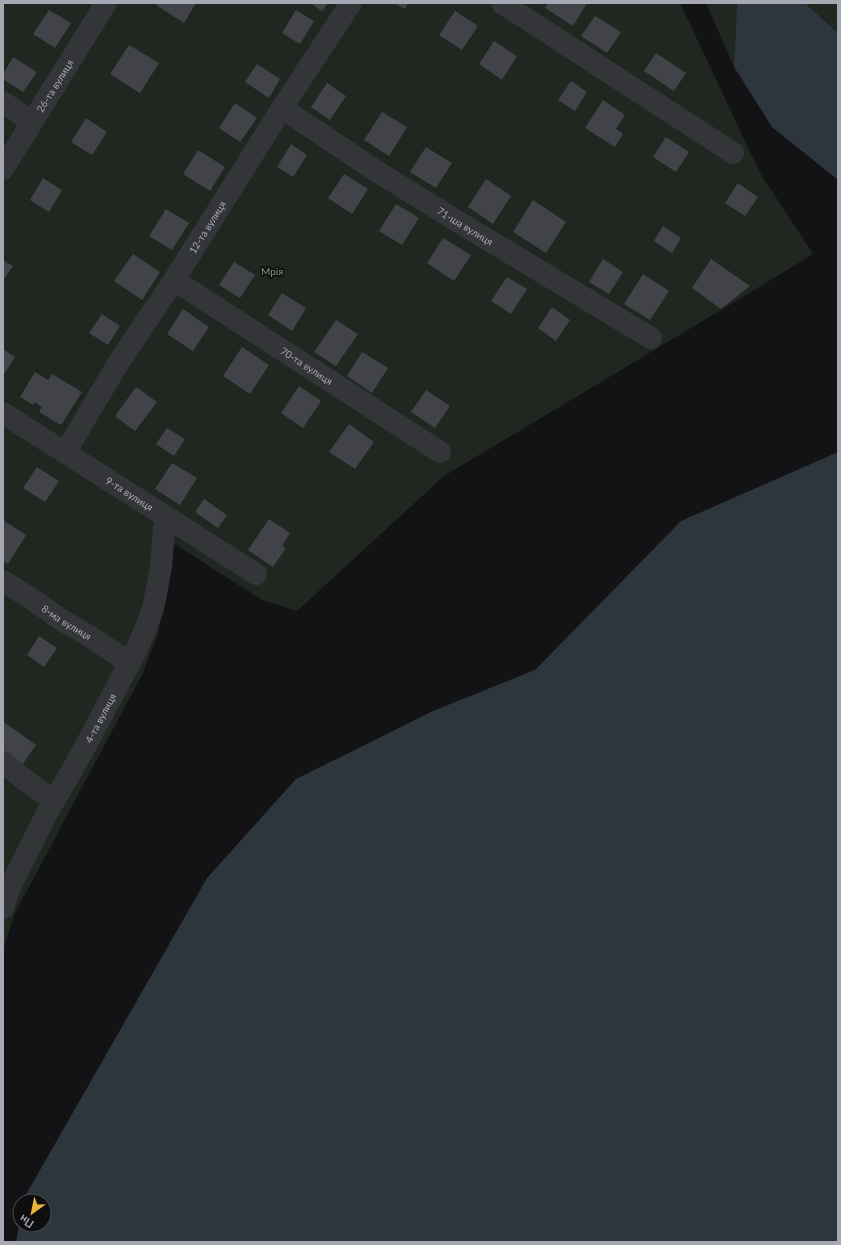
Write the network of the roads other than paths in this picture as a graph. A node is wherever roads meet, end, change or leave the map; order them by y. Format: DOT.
graph roads {
  1 [pos="106,3"];
  2 [pos="351,3"];
  3 [pos="502,3"];
  4 [pos="3,102"];
  5 [pos="282,108"];
  6 [pos="32,122"];
  7 [pos="733,153"];
  8 [pos="3,168"];
  9 [pos="174,280"];
  10 [pos="651,338"];
  11 [pos="3,413"];
  12 [pos="440,452"];
  13 [pos="65,453"];
  14 [pos="169,519"];
  15 [pos="256,574"];
  16 [pos="3,581"];
  17 [pos="130,663"];
  18 [pos="3,762"];
  19 [pos="54,801"];
  20 [pos="3,908"];
  1 -- 6 [label="street, 26-та вулиця"];
  2 -- 5 [label="street, 12-та вулиця"];
  3 -- 7 [label="street"];
  4 -- 6 [label="street"];
  5 -- 9 [label="street, 12-та вулиця"];
  5 -- 10 [label="street, 71-ша вулиця"];
  6 -- 8 [label="street, 26-та вулиця"];
  9 -- 12 [label="street, 70-та вулиця"];
  9 -- 13 [label="street, 12-та вулиця"];
  11 -- 13 [label="street, 9-та вулиця"];
  13 -- 14 [label="street, 9-та вулиця"];
  14 -- 15 [label="street, 9-та вулиця"];
  14 -- 17 [label="street, 4-та вулиця"];
  16 -- 17 [label="street, 8-ма вулиця"];
  17 -- 19 [label="street, 4-та вулиця"];
  18 -- 19 [label="street"];
  19 -- 20 [label="street, 4-та вулиця"];
}
